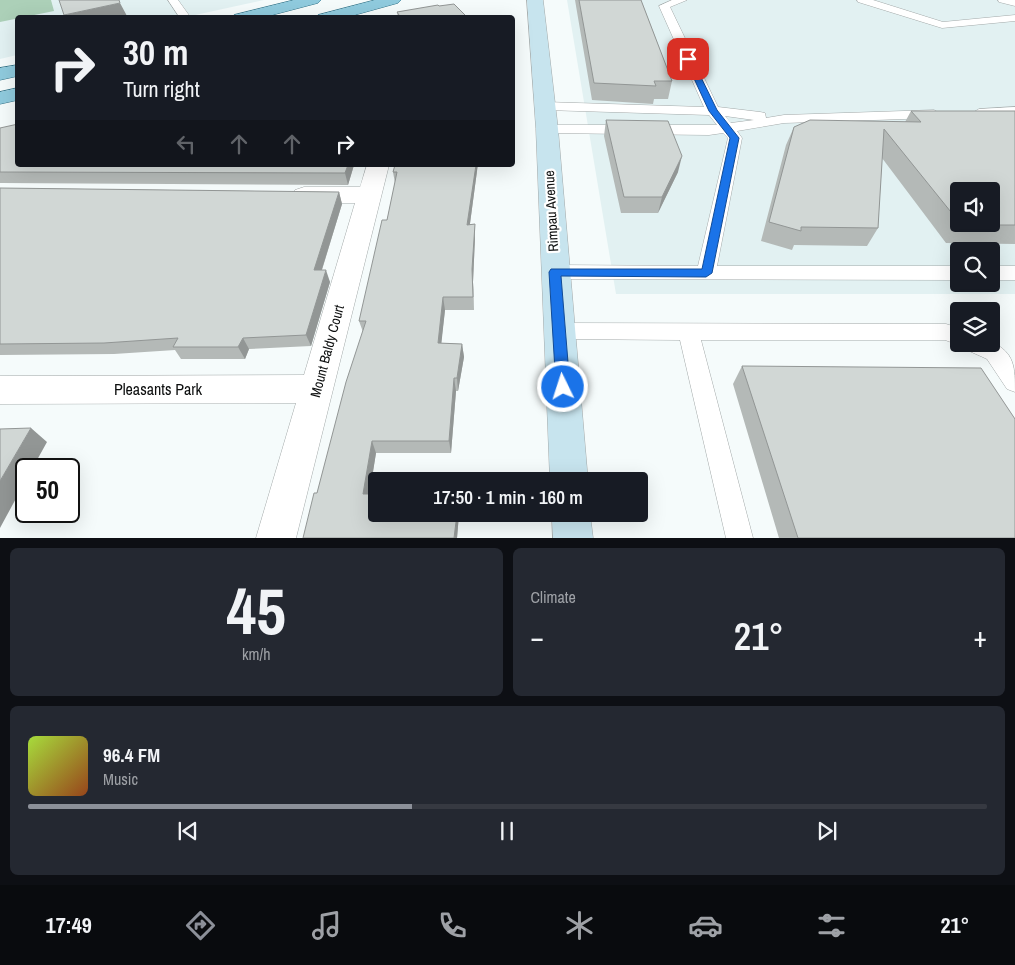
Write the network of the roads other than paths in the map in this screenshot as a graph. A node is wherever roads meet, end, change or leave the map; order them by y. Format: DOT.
graph roads {
  1 [pos="173,0"];
  2 [pos="313,0"];
  3 [pos="393,0"];
  4 [pos="535,0"];
  5 [pos="681,0"];
  6 [pos="862,0"];
  7 [pos="1003,0"];
  8 [pos="1015,3"];
  9 [pos="184,15"];
  10 [pos="252,15"];
  11 [pos="336,15"];
  12 [pos="1015,18"];
  13 [pos="15,71"];
  14 [pos="0,74"];
  15 [pos="15,95"];
  16 [pos="0,98"];
  17 [pos="713,111"];
  18 [pos="1015,111"];
  19 [pos="962,113"];
  20 [pos="943,114"];
  21 [pos="546,118"];
  22 [pos="784,119"];
  23 [pos="727,128"];
  24 [pos="377,167"];
  25 [pos="279,194"];
  26 [pos="369,195"];
  27 [pos="555,272"];
  28 [pos="1015,272"];
  29 [pos="706,273"];
  30 [pos="950,273"];
  31 [pos="1000,273"];
  32 [pos="559,331"];
  33 [pos="688,331"];
  34 [pos="950,334"];
  35 [pos="993,352"];
  36 [pos="1015,382"];
  37 [pos="317,389"];
  38 [pos="3,393"];
  39 [pos="568,472"];
  40 [pos="572,522"];
  41 [pos="276,538"];
  42 [pos="573,538"];
  43 [pos="740,538"];
  1 -- 9 [label="lane"];
  2 -- 10 [label="main road"];
  3 -- 11 [label="main road"];
  4 -- 21 [label="main road, Rimpau Avenue"];
  5 -- 17 [label="lane"];
  6 -- 12 [label="lane"];
  7 -- 8 [label="lane"];
  13 -- 14 [label="main road"];
  15 -- 16 [label="main road"];
  17 -- 21 [label="lane"];
  17 -- 22 [label="lane"];
  17 -- 23 [label="lane"];
  18 -- 19 [label="lane"];
  20 -- 22 [label="lane"];
  21 -- 23 [label="lane"];
  21 -- 27 [label="main road, Rimpau Avenue"];
  22 -- 23 [label="lane"];
  23 -- 29 [label="lane"];
  24 -- 26 [label="street, Mount Baldy Court"];
  25 -- 26 [label="street"];
  26 -- 37 [label="street, Mount Baldy Court"];
  27 -- 29 [label="lane"];
  27 -- 32 [label="main road, Rimpau Avenue"];
  28 -- 31 [label="lane"];
  29 -- 30 [label="lane"];
  32 -- 33 [label="lane"];
  32 -- 39 [label="main road, Rimpau Avenue"];
  33 -- 34 [label="lane"];
  33 -- 43 [label="lane"];
  35 -- 36 [label="lane"];
  37 -- 38 [label="street, Pleasants Park"];
  37 -- 41 [label="street, Mount Baldy Court"];
  40 -- 42 [label="main road"];
}
